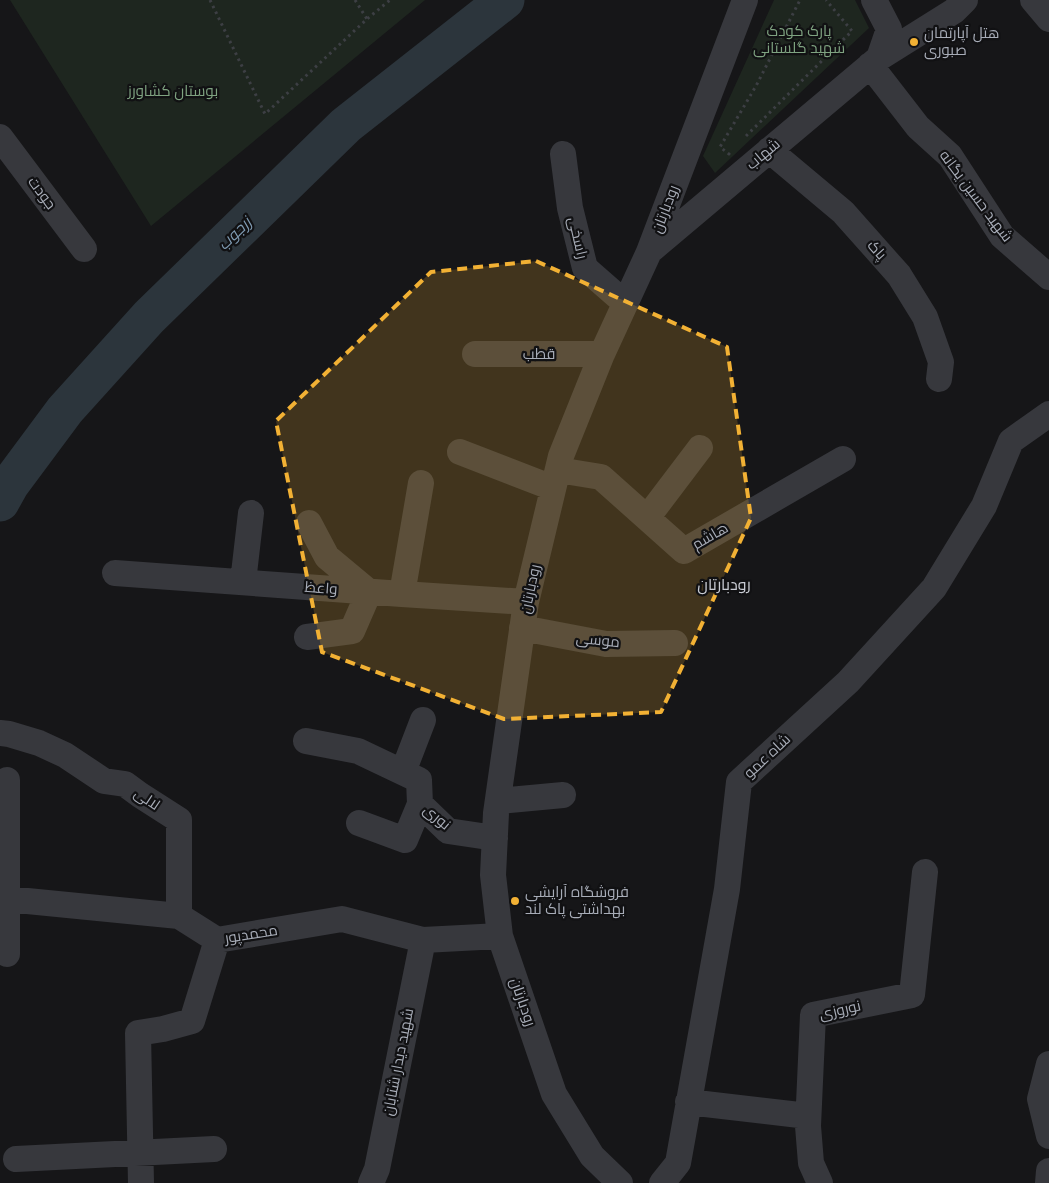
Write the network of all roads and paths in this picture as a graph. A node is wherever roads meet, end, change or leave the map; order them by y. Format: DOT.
graph roads {
  1 [pos="210,0"];
  2 [pos="355,0"];
  3 [pos="390,0"];
  4 [pos="745,0"];
  5 [pos="800,0"];
  6 [pos="833,0"];
  7 [pos="874,0"];
  8 [pos="944,0"];
  9 [pos="965,0"];
  10 [pos="1033,0"];
  11 [pos="828,1"];
  12 [pos="1049,19"];
  13 [pos="367,20"];
  14 [pos="889,29"];
  15 [pos="874,61"];
  16 [pos="0,137"];
  17 [pos="742,141"];
  18 [pos="735,147"];
  19 [pos="769,150"];
  20 [pos="564,154"];
  21 [pos="684,156"];
  22 [pos="721,190"];
  23 [pos="84,249"];
  24 [pos="648,252"];
  25 [pos="1049,278"];
  26 [pos="625,303"];
  27 [pos="475,354"];
  28 [pos="602,354"];
  29 [pos="939,379"];
  30 [pos="1049,414"];
  31 [pos="700,448"];
  32 [pos="460,452"];
  33 [pos="844,460"];
  34 [pos="555,479"];
  35 [pos="421,483"];
  36 [pos="250,513"];
  37 [pos="647,518"];
  38 [pos="308,523"];
  39 [pos="115,573"];
  40 [pos="243,582"];
  41 [pos="369,592"];
  42 [pos="402,594"];
  43 [pos="526,602"];
  44 [pos="522,628"];
  45 [pos="307,637"];
  46 [pos="675,643"];
  47 [pos="423,720"];
  48 [pos="0,733"];
  49 [pos="306,741"];
  50 [pos="402,772"];
  51 [pos="7,780"];
  52 [pos="563,795"];
  53 [pos="498,801"];
  54 [pos="420,804"];
  55 [pos="359,823"];
  56 [pos="495,838"];
  57 [pos="925,872"];
  58 [pos="7,899"];
  59 [pos="179,916"];
  60 [pos="500,936"];
  61 [pos="217,940"];
  62 [pos="423,940"];
  63 [pos="7,954"];
  64 [pos="1049,1064"];
  65 [pos="688,1102"];
  66 [pos="808,1116"];
  67 [pos="1049,1136"];
  68 [pos="214,1149"];
  69 [pos="140,1153"];
  70 [pos="16,1159"];
  71 [pos="1049,1170"];
  72 [pos="141,1183"];
  73 [pos="371,1183"];
  74 [pos="620,1183"];
  75 [pos="662,1183"];
  76 [pos="820,1183"];
  77 [pos="1048,1183"];
  1 -- 13 [label="path"];
  2 -- 13 [label="path"];
  3 -- 13 [label="path"];
  4 -- 21 [label="street, رودبارتان"];
  5 -- 18 [label="path"];
  6 -- 11 [label="path"];
  7 -- 14 [label="street"];
  8 -- 14 [label="street"];
  9 -- 15 [label="street, شهاب"];
  10 -- 12 [label="street"];
  11 -- 17 [label="path"];
  14 -- 15 [label="street"];
  15 -- 19 [label="street, شهاب"];
  15 -- 25 [label="street, شهید حسین یگانه"];
  16 -- 23 [label="street, جودت"];
  19 -- 22 [label="street, شهاب"];
  19 -- 29 [label="street, پاک"];
  20 -- 26 [label="street, راسخی"];
  21 -- 22 [label="street"];
  21 -- 24 [label="street, رودبارتان"];
  22 -- 24 [label="street, شهاب"];
  24 -- 26 [label="street, رودبارتان"];
  26 -- 28 [label="street, رودبارتان"];
  27 -- 28 [label="street, قطب"];
  28 -- 34 [label="street, رودبارتان"];
  30 -- 65 [label="street, شاه عمو"];
  31 -- 37 [label="street"];
  32 -- 34 [label="street, هاشم"];
  33 -- 37 [label="street, هاشم"];
  34 -- 37 [label="street, هاشم"];
  34 -- 43 [label="street, رودبارتان"];
  35 -- 42 [label="street"];
  36 -- 40 [label="street"];
  38 -- 41 [label="street"];
  39 -- 40 [label="street, واعظ"];
  40 -- 41 [label="street, واعظ"];
  41 -- 42 [label="street, واعظ"];
  41 -- 45 [label="street"];
  42 -- 43 [label="street, واعظ"];
  43 -- 44 [label="street, رودبارتان"];
  44 -- 46 [label="street, موسی"];
  44 -- 53 [label="street, رودبارتان"];
  47 -- 50 [label="street"];
  48 -- 59 [label="street, لالی"];
  49 -- 50 [label="street, نوری"];
  50 -- 54 [label="street, نوری"];
  51 -- 58 [label="street"];
  52 -- 53 [label="street"];
  53 -- 56 [label="street, رودبارتان"];
  54 -- 55 [label="street"];
  54 -- 56 [label="street, نوری"];
  56 -- 60 [label="street, رودبارتان"];
  57 -- 66 [label="street, نوروزی"];
  58 -- 59 [label="street, محمدپور"];
  58 -- 63 [label="street"];
  59 -- 61 [label="street, محمدپور"];
  60 -- 62 [label="street, محمدپور"];
  60 -- 74 [label="street, رودبارتان"];
  61 -- 62 [label="street, محمدپور"];
  61 -- 69 [label="street"];
  62 -- 73 [label="street, شهید دیدار شتابان"];
  64 -- 67 [label="street"];
  65 -- 66 [label="street"];
  65 -- 75 [label="street, شاه عمو"];
  66 -- 76 [label="street, نوروزی"];
  68 -- 69 [label="street"];
  69 -- 70 [label="street"];
  69 -- 72 [label="street"];
  71 -- 77 [label="street"];
}
